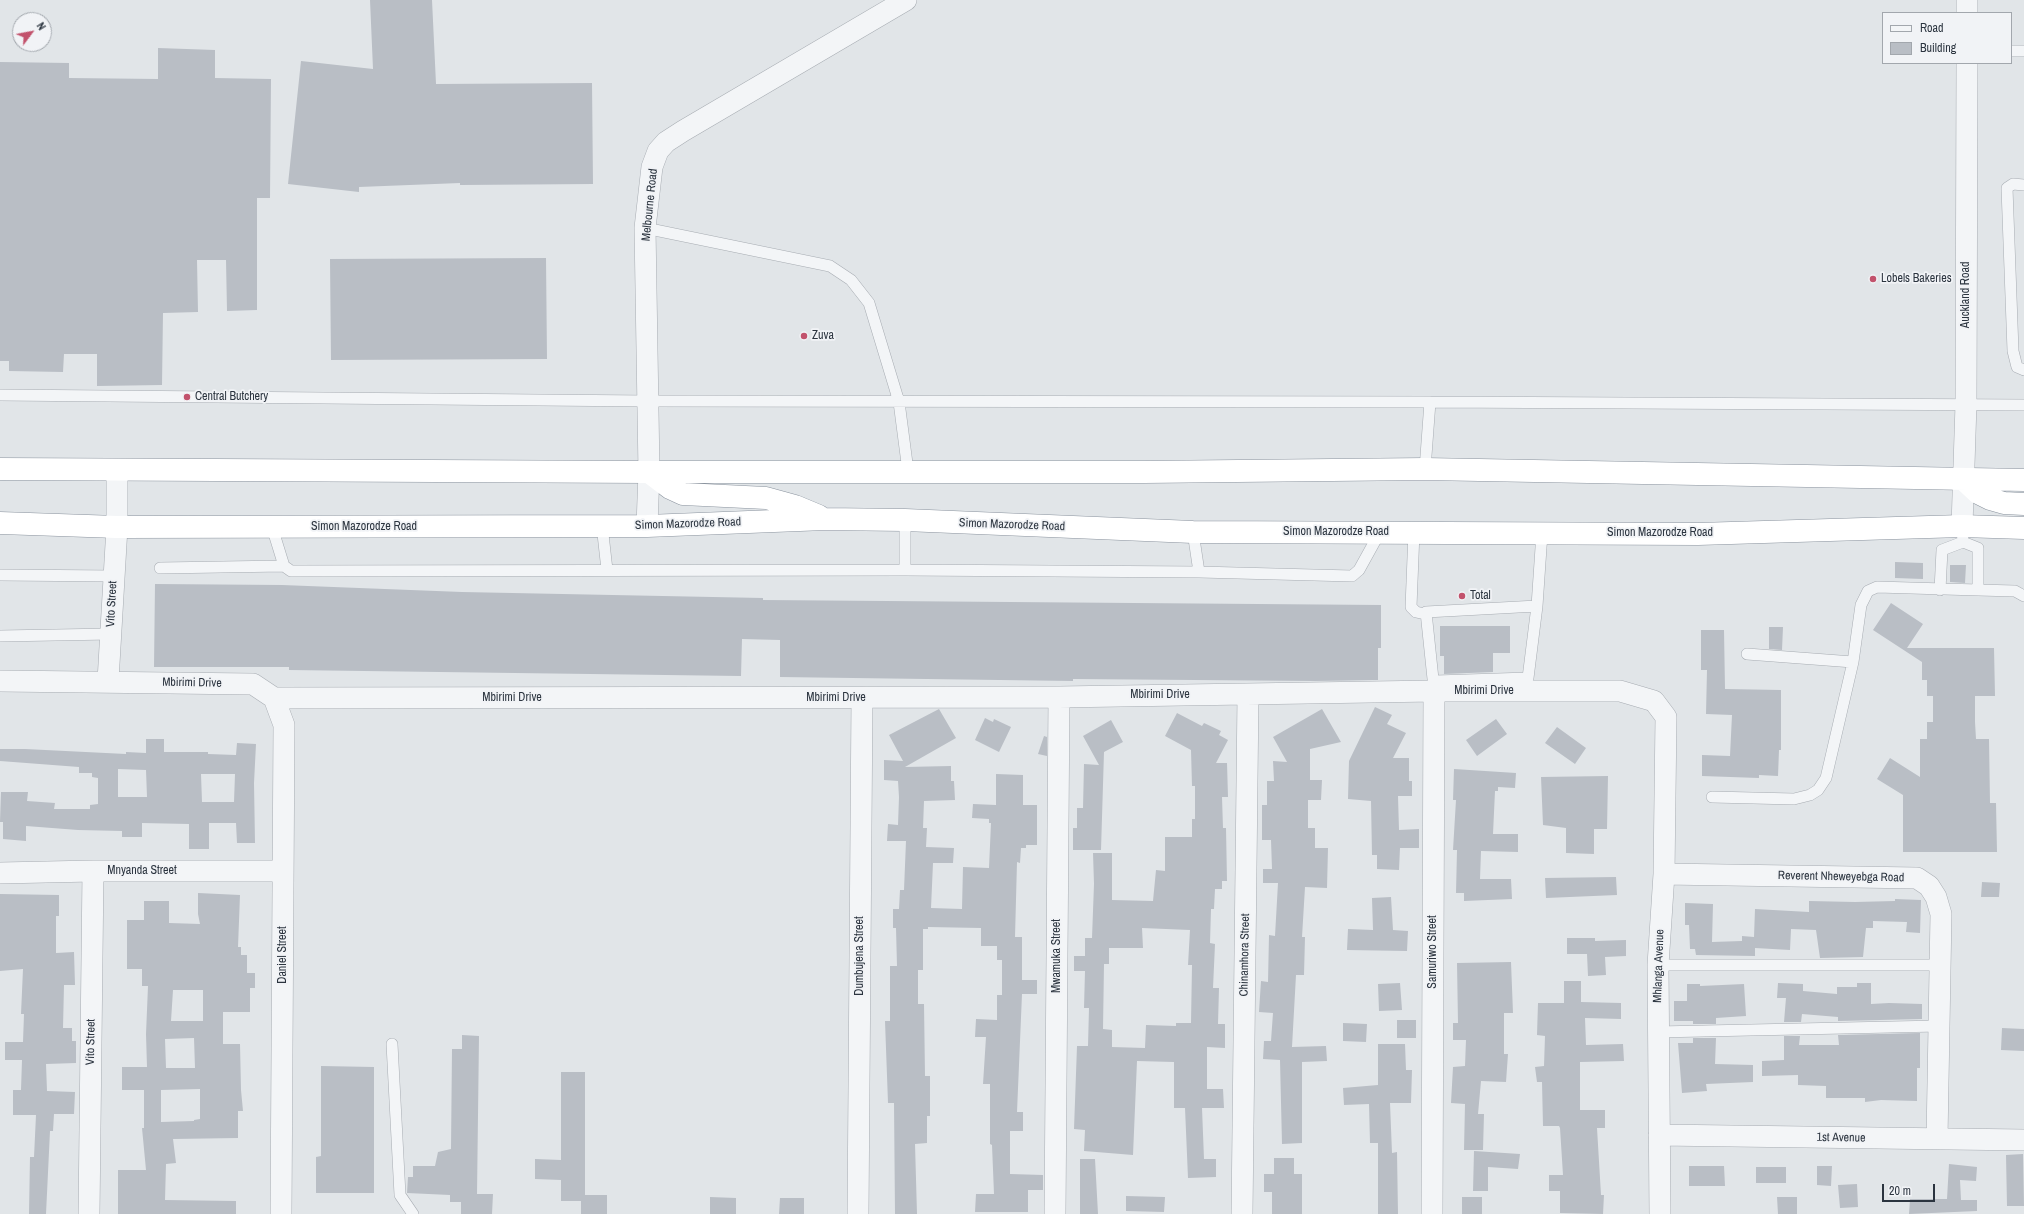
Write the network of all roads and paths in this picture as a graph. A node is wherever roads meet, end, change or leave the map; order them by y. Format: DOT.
graph roads {
  1 [pos="906,0"];
  2 [pos="1967,0"];
  3 [pos="1967,12"];
  4 [pos="2012,51"];
  5 [pos="2024,51"];
  6 [pos="1967,64"];
  7 [pos="2024,185"];
  8 [pos="646,228"];
  9 [pos="2024,370"];
  10 [pos="0,395"];
  11 [pos="647,402"];
  12 [pos="899,402"];
  13 [pos="1430,402"];
  14 [pos="1966,404"];
  15 [pos="2024,405"];
  16 [pos="0,469"];
  17 [pos="1425,469"];
  18 [pos="117,470"];
  19 [pos="908,471"];
  20 [pos="649,472"];
  21 [pos="1963,479"];
  22 [pos="2024,480"];
  23 [pos="2024,504"];
  24 [pos="825,519"];
  25 [pos="905,520"];
  26 [pos="0,523"];
  27 [pos="602,525"];
  28 [pos="647,526"];
  29 [pos="117,527"];
  30 [pos="272,527"];
  31 [pos="2024,528"];
  32 [pos="1193,532"];
  33 [pos="1380,532"];
  34 [pos="1414,532"];
  35 [pos="1542,533"];
  36 [pos="1963,534"];
  37 [pos="284,566"];
  38 [pos="160,568"];
  39 [pos="607,570"];
  40 [pos="905,570"];
  41 [pos="1199,572"];
  42 [pos="0,575"];
  43 [pos="114,576"];
  44 [pos="1940,590"];
  45 [pos="1978,590"];
  46 [pos="2024,596"];
  47 [pos="1537,606"];
  48 [pos="1425,614"];
  49 [pos="111,634"];
  50 [pos="0,636"];
  51 [pos="1747,654"];
  52 [pos="1853,662"];
  53 [pos="0,681"];
  54 [pos="108,681"];
  55 [pos="1434,691"];
  56 [pos="1248,695"];
  57 [pos="1059,697"];
  58 [pos="274,698"];
  59 [pos="862,698"];
  60 [pos="1666,717"];
  61 [pos="1712,797"];
  62 [pos="93,871"];
  63 [pos="283,871"];
  64 [pos="0,873"];
  65 [pos="1664,874"];
  66 [pos="1658,965"];
  67 [pos="1939,966"];
  68 [pos="1939,1026"];
  69 [pos="1658,1032"];
  70 [pos="392,1044"];
  71 [pos="1658,1135"];
  72 [pos="1937,1139"];
  73 [pos="2024,1140"];
  74 [pos="89,1214"];
  75 [pos="281,1214"];
  76 [pos="413,1214"];
  77 [pos="858,1214"];
  78 [pos="1055,1214"];
  79 [pos="1242,1214"];
  80 [pos="1432,1214"];
  81 [pos="1660,1214"];
  1 -- 8 [label="street, Melbourne Road"];
  2 -- 3 [label="street"];
  4 -- 5 [label="lane"];
  6 -- 14 [label="street, Auckland Road"];
  7 -- 9 [label="lane"];
  8 -- 11 [label="street, Melbourne Road"];
  8 -- 12 [label="lane"];
  10 -- 11 [label="lane"];
  11 -- 12 [label="lane"];
  11 -- 20 [label="street, Melbourne Road"];
  12 -- 13 [label="lane"];
  12 -- 19 [label="lane"];
  13 -- 14 [label="lane"];
  13 -- 17 [label="lane"];
  14 -- 15 [label="lane"];
  14 -- 21 [label="street, Auckland Road"];
  16 -- 18 [label="highway"];
  17 -- 19 [label="highway"];
  17 -- 21 [label="highway"];
  18 -- 20 [label="highway"];
  18 -- 29 [label="street, Vito Street"];
  19 -- 20 [label="highway"];
  20 -- 24 [label="highway"];
  20 -- 28 [label="street, Melbourne Road"];
  21 -- 22 [label="highway"];
  21 -- 23 [label="highway"];
  21 -- 36 [label="street, Auckland Road"];
  24 -- 25 [label="highway, Simon Mazorodze Road"];
  24 -- 28 [label="highway, Simon Mazorodze Road"];
  25 -- 32 [label="highway, Simon Mazorodze Road"];
  25 -- 40 [label="lane"];
  26 -- 29 [label="highway, Simon Mazorodze Road"];
  27 -- 28 [label="highway, Simon Mazorodze Road"];
  27 -- 30 [label="highway, Simon Mazorodze Road"];
  27 -- 39 [label="lane"];
  29 -- 30 [label="highway, Simon Mazorodze Road"];
  29 -- 43 [label="street, Vito Street"];
  30 -- 37 [label="lane"];
  31 -- 36 [label="highway, Simon Mazorodze Road"];
  32 -- 33 [label="highway, Simon Mazorodze Road"];
  32 -- 41 [label="lane"];
  33 -- 34 [label="highway, Simon Mazorodze Road"];
  33 -- 41 [label="lane"];
  34 -- 35 [label="highway, Simon Mazorodze Road"];
  34 -- 48 [label="lane"];
  35 -- 36 [label="highway, Simon Mazorodze Road"];
  35 -- 47 [label="lane"];
  36 -- 44 [label="lane"];
  36 -- 45 [label="lane"];
  37 -- 38 [label="lane"];
  37 -- 39 [label="lane"];
  39 -- 40 [label="lane"];
  40 -- 41 [label="lane"];
  42 -- 43 [label="lane"];
  43 -- 49 [label="street, Vito Street"];
  44 -- 45 [label="lane"];
  44 -- 52 [label="lane"];
  45 -- 46 [label="lane"];
  47 -- 48 [label="lane"];
  47 -- 48 [label="lane"];
  49 -- 50 [label="lane"];
  49 -- 54 [label="street, Vito Street"];
  51 -- 52 [label="lane"];
  52 -- 61 [label="lane"];
  53 -- 54 [label="street, Mbirimi Drive"];
  54 -- 58 [label="street, Mbirimi Drive"];
  55 -- 56 [label="street, Mbirimi Drive"];
  55 -- 60 [label="street, Mbirimi Drive"];
  55 -- 80 [label="street, Samuriwo Street"];
  56 -- 57 [label="street, Mbirimi Drive"];
  56 -- 79 [label="street, Chinamhora Street"];
  57 -- 59 [label="street, Mbirimi Drive"];
  57 -- 78 [label="street, Mwamuka Street"];
  58 -- 59 [label="street, Mbirimi Drive"];
  58 -- 63 [label="street, Daniel Street"];
  59 -- 77 [label="street, Dumbujena Street"];
  60 -- 65 [label="street, Mhlanga Avenue"];
  62 -- 63 [label="street, Mnyanda Street"];
  62 -- 64 [label="street, Mnyanda Street"];
  62 -- 74 [label="street, Vito Street"];
  63 -- 75 [label="street, Daniel Street"];
  65 -- 66 [label="street, Mhlanga Avenue"];
  65 -- 67 [label="street, Reverent Nheweyebga Road"];
  66 -- 67 [label="lane"];
  66 -- 69 [label="street, Mhlanga Avenue"];
  67 -- 68 [label="street, Reverent Nheweyebga Road"];
  68 -- 69 [label="lane"];
  68 -- 72 [label="street, Reverent Nheweyebga Road"];
  69 -- 71 [label="street, Mhlanga Avenue"];
  70 -- 76 [label="lane"];
  71 -- 72 [label="street, 1st Avenue"];
  71 -- 81 [label="street, Mhlanga Avenue"];
  72 -- 73 [label="street, 1st Avenue"];
}
